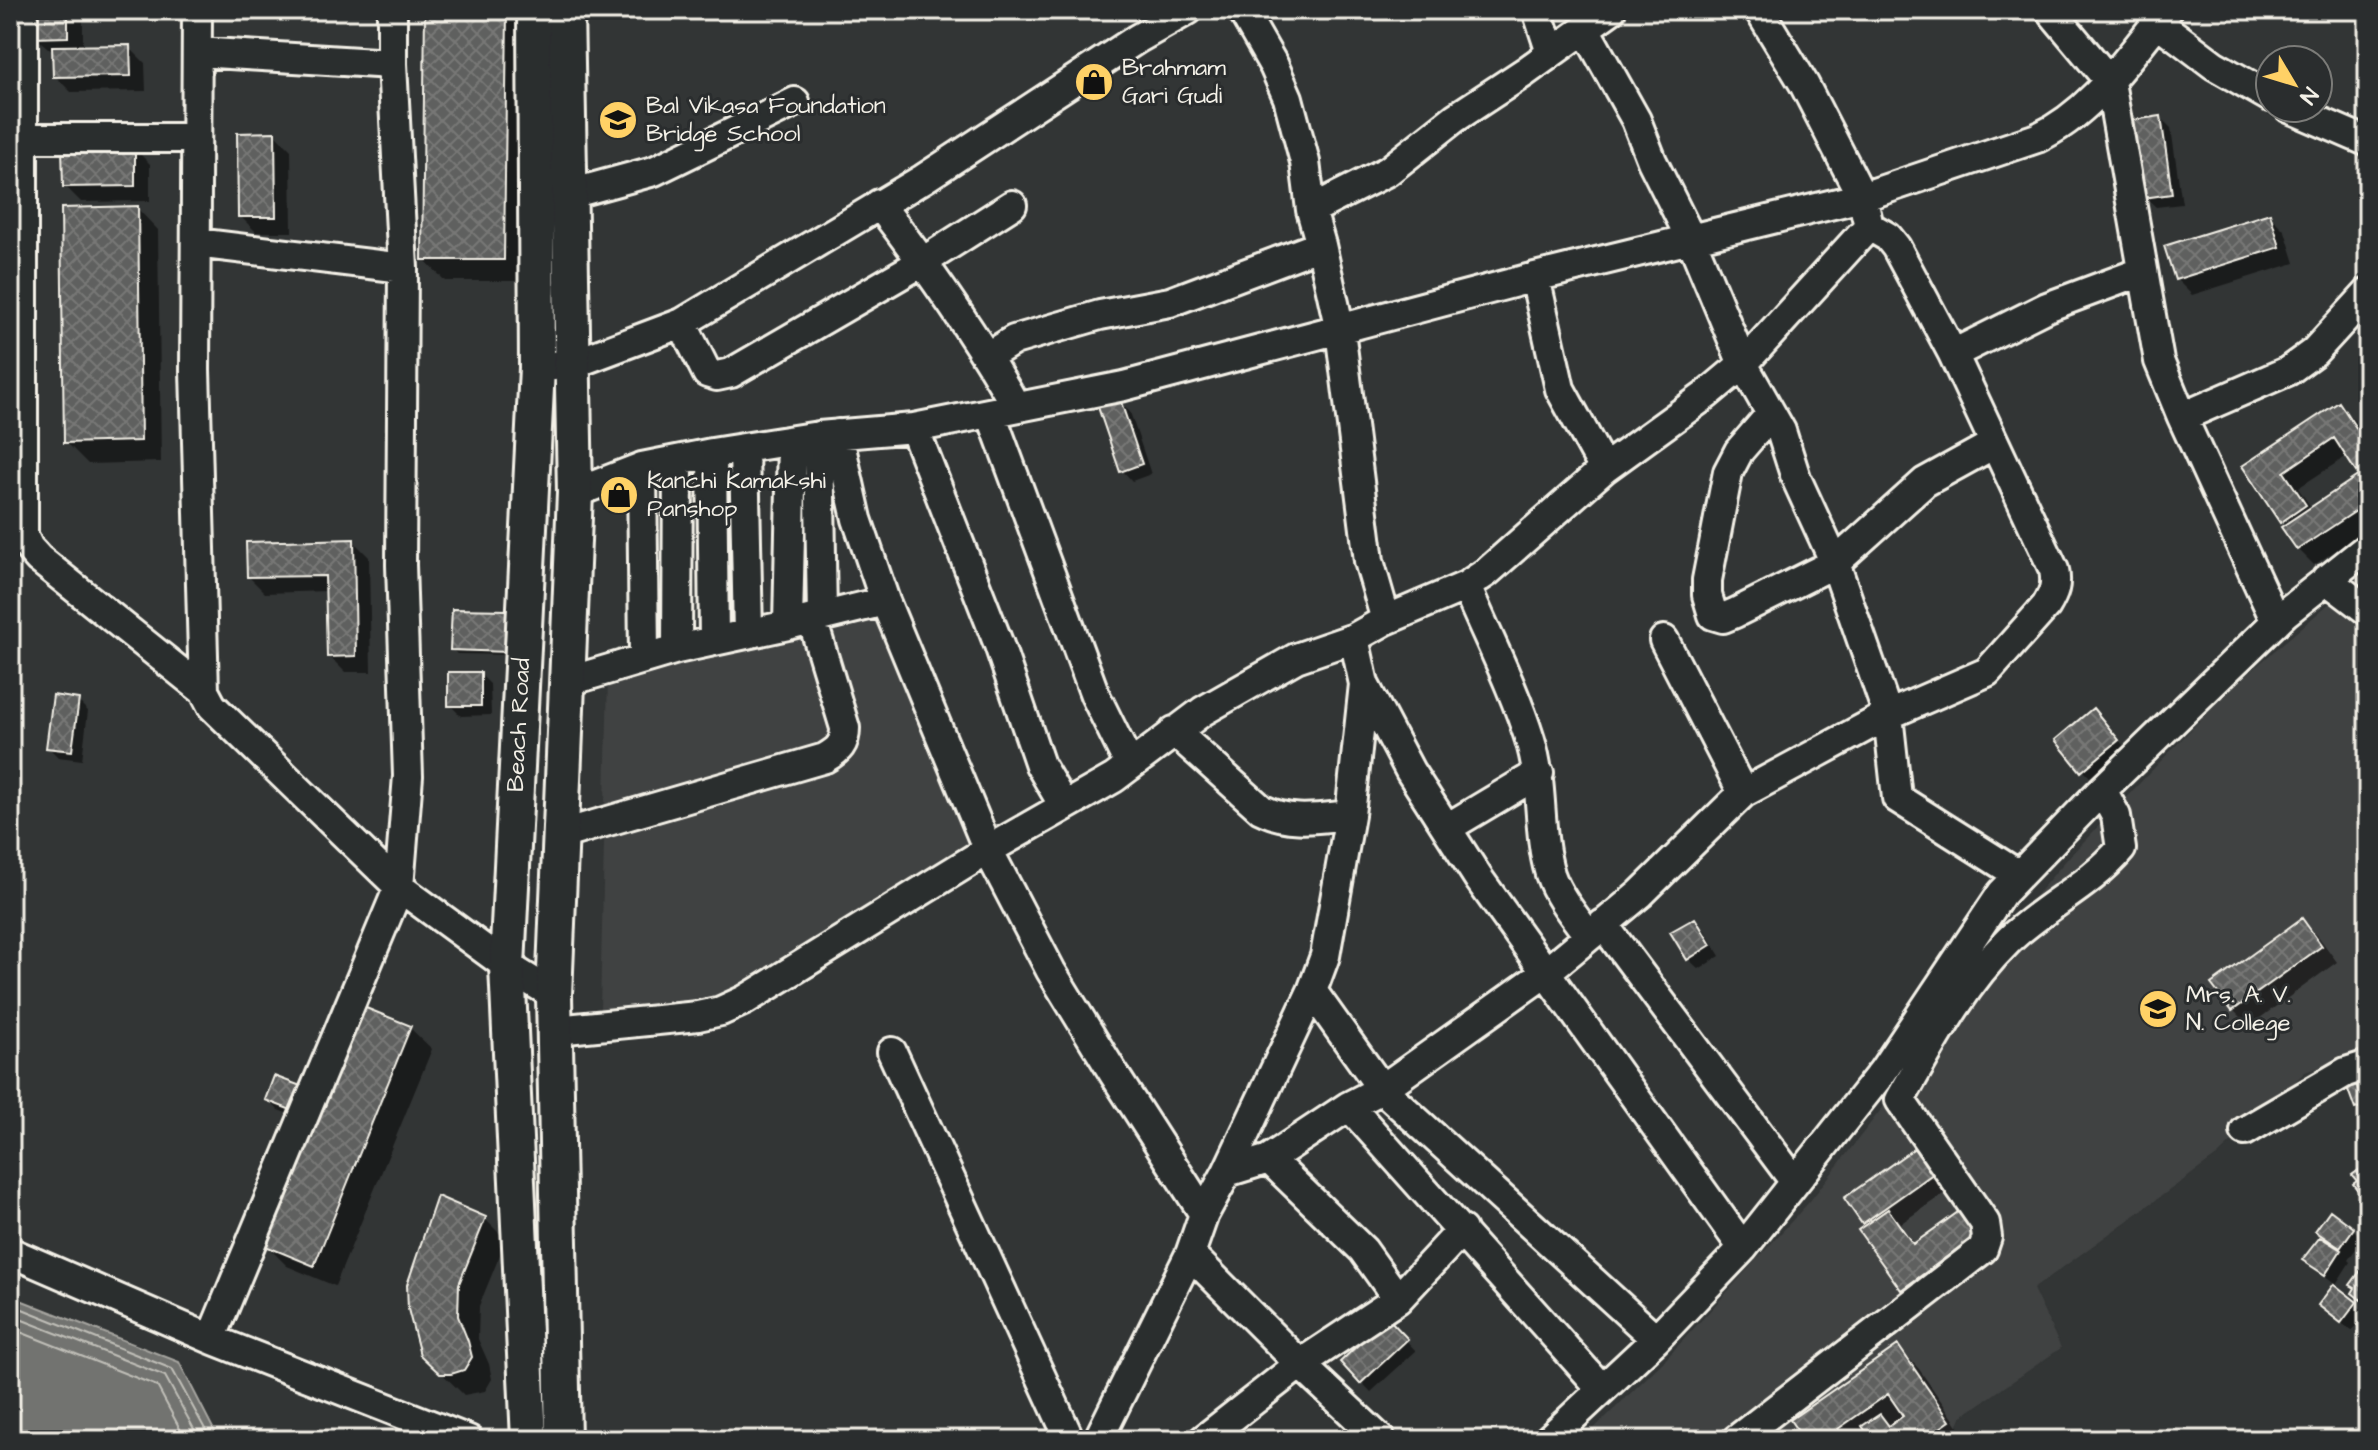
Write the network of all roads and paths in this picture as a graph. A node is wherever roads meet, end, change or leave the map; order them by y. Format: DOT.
graph roads {
  1 [pos="23,10"];
  2 [pos="197,10"];
  3 [pos="392,10"];
  4 [pos="535,10"];
  5 [pos="566,10"];
  6 [pos="1188,10"];
  7 [pos="1242,10"];
  8 [pos="1537,10"];
  9 [pos="1611,10"];
  10 [pos="1759,10"];
  11 [pos="2050,10"];
  12 [pos="2162,16"];
  13 [pos="1585,29"];
  14 [pos="197,52"];
  15 [pos="1551,53"];
  16 [pos="392,64"];
  17 [pos="2110,82"];
  18 [pos="2254,88"];
  19 [pos="795,102"];
  20 [pos="2326,124"];
  21 [pos="22,138"];
  22 [pos="196,138"];
  23 [pos="2368,142"];
  24 [pos="570,194"];
  25 [pos="1862,197"];
  26 [pos="879,204"];
  27 [pos="1012,205"];
  28 [pos="1311,210"];
  29 [pos="1869,226"];
  30 [pos="1691,239"];
  31 [pos="196,243"];
  32 [pos="1321,245"];
  33 [pos="924,261"];
  34 [pos="403,268"];
  35 [pos="2141,272"];
  36 [pos="1535,277"];
  37 [pos="2368,293"];
  38 [pos="682,323"];
  39 [pos="1340,330"];
  40 [pos="1953,354"];
  41 [pos="988,356"];
  42 [pos="573,364"];
  43 [pos="1743,364"];
  44 [pos="537,368"];
  45 [pos="1004,410"];
  46 [pos="1771,414"];
  47 [pos="2182,417"];
  48 [pos="914,428"];
  49 [pos="816,437"];
  50 [pos="1994,444"];
  51 [pos="744,450"];
  52 [pos="712,453"];
  53 [pos="678,460"];
  54 [pos="642,467"];
  55 [pos="1604,469"];
  56 [pos="575,493"];
  57 [pos="2368,547"];
  58 [pos="1835,563"];
  59 [pos="2326,579"];
  60 [pos="1466,586"];
  61 [pos="885,601"];
  62 [pos="2368,611"];
  63 [pos="808,620"];
  64 [pos="1386,620"];
  65 [pos="2276,622"];
  66 [pos="748,633"];
  67 [pos="1354,638"];
  68 [pos="1664,640"];
  69 [pos="714,641"];
  70 [pos="677,649"];
  71 [pos="644,657"];
  72 [pos="566,682"];
  73 [pos="1364,684"];
  74 [pos="204,691"];
  75 [pos="1888,715"];
  76 [pos="1174,731"];
  77 [pos="1130,766"];
  78 [pos="1539,773"];
  79 [pos="2102,790"];
  80 [pos="1743,793"];
  81 [pos="1064,806"];
  82 [pos="1350,815"];
  83 [pos="1447,828"];
  84 [pos="560,835"];
  85 [pos="988,850"];
  86 [pos="2019,875"];
  87 [pos="399,887"];
  88 [pos="1596,930"];
  89 [pos="507,966"];
  90 [pos="1545,973"];
  91 [pos="1312,991"];
  92 [pos="554,995"];
  93 [pos="556,1030"];
  94 [pos="892,1052"];
  95 [pos="2368,1065"];
  96 [pos="1382,1089"];
  97 [pos="1349,1106"];
  98 [pos="2245,1131"];
  99 [pos="1269,1159"];
  100 [pos="1227,1172"];
  101 [pos="1795,1182"];
  102 [pos="1204,1214"];
  103 [pos="1462,1230"];
  104 [pos="1743,1248"];
  105 [pos="10,1252"];
  106 [pos="1190,1254"];
  107 [pos="1398,1299"];
  108 [pos="211,1339"];
  109 [pos="1656,1339"];
  110 [pos="1300,1364"];
  111 [pos="1602,1389"];
  112 [pos="469,1440"];
  113 [pos="529,1440"];
  114 [pos="563,1440"];
  115 [pos="1070,1440"];
  116 [pos="1098,1440"];
  117 [pos="1203,1440"];
  118 [pos="1381,1440"];
  119 [pos="1548,1440"];
  120 [pos="1736,1440"];
  1 -- 21 [label="street"];
  2 -- 14 [label="street"];
  3 -- 16 [label="street"];
  4 -- 44 [label="main road, Beach Road"];
  5 -- 24 [label="main road, Beach Road"];
  6 -- 26 [label="street"];
  7 -- 28 [label="street"];
  8 -- 15 [label="street"];
  9 -- 13 [label="street"];
  10 -- 25 [label="street"];
  11 -- 17 [label="street"];
  12 -- 17 [label="street"];
  12 -- 18 [label="street"];
  13 -- 15 [label="street"];
  13 -- 30 [label="street"];
  14 -- 16 [label="street"];
  14 -- 22 [label="street"];
  15 -- 28 [label="street"];
  16 -- 34 [label="street"];
  17 -- 25 [label="street"];
  17 -- 35 [label="street"];
  19 -- 24 [label="street"];
  20 -- 23 [label="street"];
  21 -- 22 [label="street"];
  21 -- 74 [label="street"];
  22 -- 31 [label="street"];
  24 -- 42 [label="main road, Beach Road"];
  25 -- 29 [label="street"];
  25 -- 30 [label="street"];
  26 -- 33 [label="street"];
  26 -- 38 [label="street"];
  27 -- 33 [label="street"];
  28 -- 32 [label="street"];
  29 -- 40 [label="street"];
  29 -- 43 [label="street"];
  30 -- 36 [label="street"];
  30 -- 43 [label="street"];
  31 -- 34 [label="street"];
  31 -- 74 [label="street"];
  32 -- 39 [label="street"];
  32 -- 41 [label="street"];
  33 -- 38 [label="street"];
  33 -- 41 [label="street"];
  34 -- 87 [label="street"];
  35 -- 40 [label="street"];
  35 -- 47 [label="street"];
  36 -- 39 [label="street"];
  36 -- 55 [label="street"];
  37 -- 47 [label="street"];
  38 -- 42 [label="street"];
  39 -- 45 [label="street"];
  39 -- 64 [label="street"];
  40 -- 50 [label="street"];
  41 -- 45 [label="street"];
  42 -- 44 [label="street"];
  42 -- 56 [label="main road, Beach Road"];
  43 -- 46 [label="street"];
  43 -- 55 [label="street"];
  44 -- 89 [label="main road, Beach Road"];
  45 -- 48 [label="street"];
  45 -- 77 [label="street"];
  46 -- 58 [label="street"];
  46 -- 58 [label="street"];
  47 -- 65 [label="street"];
  48 -- 49 [label="street"];
  48 -- 81 [label="street"];
  49 -- 51 [label="street"];
  49 -- 61 [label="street"];
  49 -- 63 [label="street"];
  50 -- 58 [label="street"];
  50 -- 75 [label="street"];
  51 -- 52 [label="street"];
  51 -- 66 [label="street"];
  52 -- 53 [label="street"];
  52 -- 69 [label="street"];
  53 -- 54 [label="street"];
  53 -- 70 [label="street"];
  54 -- 56 [label="street"];
  54 -- 71 [label="street"];
  55 -- 60 [label="street"];
  56 -- 72 [label="main road, Beach Road"];
  57 -- 59 [label="street"];
  58 -- 75 [label="street"];
  59 -- 62 [label="street"];
  59 -- 65 [label="street"];
  60 -- 64 [label="street"];
  60 -- 78 [label="street"];
  61 -- 63 [label="street"];
  61 -- 85 [label="street"];
  63 -- 66 [label="street"];
  63 -- 84 [label="street"];
  64 -- 67 [label="street"];
  65 -- 79 [label="street"];
  66 -- 69 [label="street"];
  67 -- 73 [label="street"];
  67 -- 76 [label="street"];
  68 -- 80 [label="street"];
  69 -- 70 [label="street"];
  70 -- 71 [label="street"];
  71 -- 72 [label="street"];
  72 -- 84 [label="main road, Beach Road"];
  73 -- 82 [label="street"];
  73 -- 83 [label="street"];
  74 -- 87 [label="street"];
  75 -- 80 [label="street"];
  75 -- 86 [label="street"];
  76 -- 77 [label="street"];
  76 -- 82 [label="street"];
  77 -- 81 [label="street"];
  78 -- 83 [label="street"];
  78 -- 88 [label="street"];
  79 -- 86 [label="street"];
  79 -- 120 [label="street"];
  80 -- 88 [label="street"];
  81 -- 85 [label="street"];
  82 -- 91 [label="street"];
  83 -- 90 [label="street"];
  84 -- 92 [label="main road, Beach Road"];
  85 -- 93 [label="street"];
  85 -- 102 [label="street"];
  86 -- 101 [label="street"];
  87 -- 89 [label="street"];
  87 -- 108 [label="street"];
  88 -- 90 [label="street"];
  88 -- 101 [label="street"];
  89 -- 92 [label="street"];
  89 -- 113 [label="main road, Beach Road"];
  90 -- 96 [label="street"];
  90 -- 104 [label="street"];
  91 -- 96 [label="street"];
  91 -- 100 [label="street"];
  92 -- 93 [label="main road, Beach Road"];
  93 -- 114 [label="main road, Beach Road"];
  94 -- 115 [label="street"];
  95 -- 98 [label="street"];
  96 -- 97 [label="street"];
  96 -- 109 [label="street"];
  97 -- 99 [label="street"];
  97 -- 103 [label="street"];
  99 -- 100 [label="street"];
  99 -- 107 [label="street"];
  100 -- 102 [label="street"];
  101 -- 104 [label="street"];
  102 -- 106 [label="street"];
  103 -- 107 [label="street"];
  103 -- 111 [label="street"];
  104 -- 109 [label="street"];
  105 -- 108 [label="street"];
  106 -- 110 [label="street"];
  106 -- 116 [label="street"];
  107 -- 110 [label="street"];
  108 -- 112 [label="street"];
  109 -- 111 [label="street"];
  110 -- 117 [label="street"];
  110 -- 118 [label="street"];
  111 -- 119 [label="street"];
}
